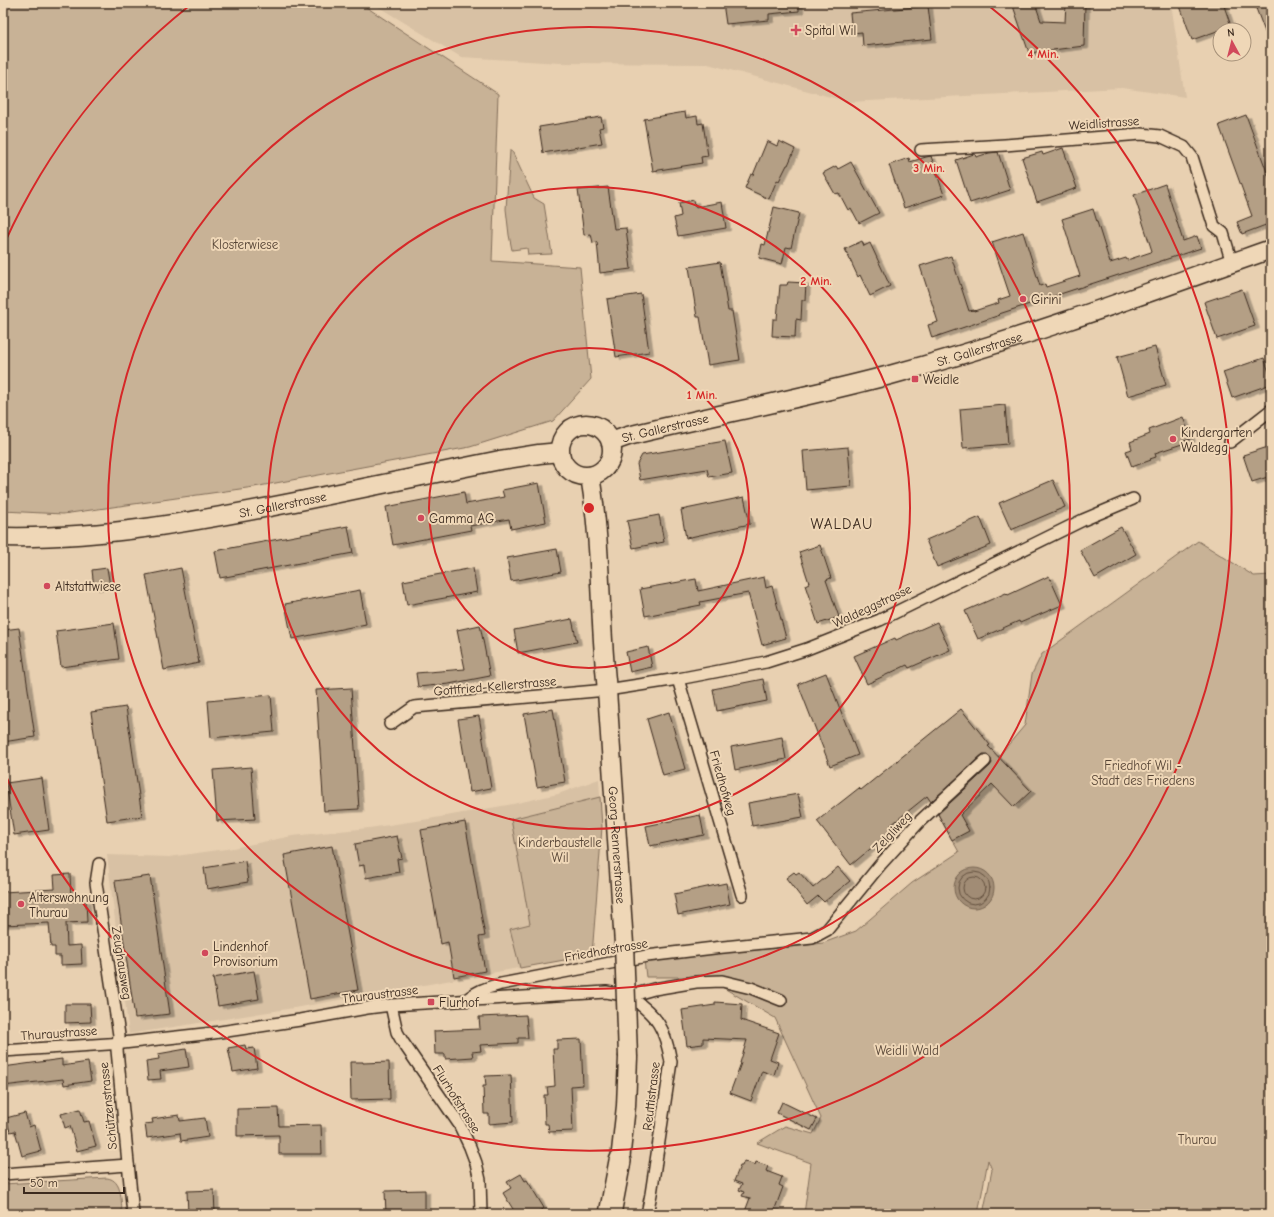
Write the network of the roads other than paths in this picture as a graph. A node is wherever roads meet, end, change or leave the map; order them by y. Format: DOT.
graph roads {
  1 [pos="921,150"];
  2 [pos="1271,249"];
  3 [pos="1232,263"];
  4 [pos="1271,410"];
  5 [pos="611,442"];
  6 [pos="1230,442"];
  7 [pos="560,452"];
  8 [pos="590,476"];
  9 [pos="1133,499"];
  10 [pos="3,537"];
  11 [pos="678,679"];
  12 [pos="607,690"];
  13 [pos="390,724"];
  14 [pos="985,761"];
  15 [pos="99,864"];
  16 [pos="742,896"];
  17 [pos="828,930"];
  18 [pos="629,996"];
  19 [pos="466,1000"];
  20 [pos="781,1000"];
  21 [pos="391,1005"];
  22 [pos="117,1043"];
  23 [pos="3,1051"];
  24 [pos="620,1161"];
  25 [pos="128,1165"];
  26 [pos="3,1174"];
  27 [pos="133,1214"];
  28 [pos="481,1214"];
  29 [pos="610,1214"];
  30 [pos="647,1214"];
  1 -- 3 [label="street, Weidlistrasse"];
  2 -- 3 [label="main road, St. Gallerstrasse"];
  3 -- 5 [label="main road, St. Gallerstrasse"];
  4 -- 6 [label="street"];
  5 -- 7 [label="main road"];
  5 -- 8 [label="main road"];
  7 -- 8 [label="main road"];
  7 -- 10 [label="main road, St. Gallerstrasse"];
  8 -- 12 [label="main road, Georg-Rennerstrasse"];
  9 -- 11 [label="street, Waldeggstrasse"];
  11 -- 12 [label="street, Waldeggstrasse"];
  11 -- 16 [label="street, Friedhofweg"];
  12 -- 13 [label="street, Gottfried-Kellerstrasse"];
  12 -- 24 [label="main road, Georg-Rennerstrasse, bridge"];
  14 -- 17 [label="street, Zelgliweg"];
  15 -- 22 [label="street, Zeughausweg"];
  17 -- 19 [label="street, Friedhofstrasse"];
  18 -- 19 [label="street, Thuraustrasse"];
  18 -- 20 [label="street, Thuraustrasse"];
  18 -- 30 [label="street, Reuttistrasse"];
  19 -- 21 [label="street, Thuraustrasse"];
  21 -- 22 [label="street, Thuraustrasse"];
  21 -- 28 [label="street, Flurhofstrasse"];
  22 -- 23 [label="street, Thuraustrasse"];
  22 -- 25 [label="street, Schützenstrasse"];
  24 -- 29 [label="highway, Georg-Rennerstrasse"];
  25 -- 26 [label="street"];
  25 -- 27 [label="street, Schützenstrasse"];
}
